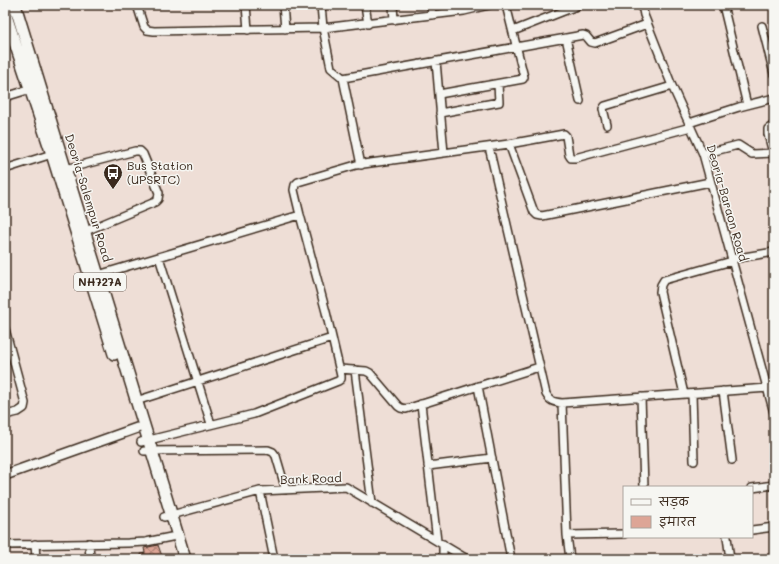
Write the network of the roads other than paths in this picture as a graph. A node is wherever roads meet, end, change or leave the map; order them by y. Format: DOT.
graph roads {
  1 [pos="15,5"];
  2 [pos="137,5"];
  3 [pos="246,5"];
  4 [pos="283,5"];
  5 [pos="321,5"];
  6 [pos="365,5"];
  7 [pos="392,5"];
  8 [pos="431,5"];
  9 [pos="489,5"];
  10 [pos="506,5"];
  11 [pos="579,5"];
  12 [pos="642,5"];
  13 [pos="723,5"];
  14 [pos="463,8"];
  15 [pos="5,14"];
  16 [pos="432,15"];
  17 [pos="394,20"];
  18 [pos="368,24"];
  19 [pos="648,24"];
  20 [pos="762,26"];
  21 [pos="323,28"];
  22 [pos="285,29"];
  23 [pos="248,30"];
  24 [pos="512,31"];
  25 [pos="566,38"];
  26 [pos="517,47"];
  27 [pos="436,61"];
  28 [pos="774,74"];
  29 [pos="343,78"];
  30 [pos="498,84"];
  31 [pos="672,86"];
  32 [pos="31,89"];
  33 [pos="439,94"];
  34 [pos="5,97"];
  35 [pos="774,98"];
  36 [pos="580,101"];
  37 [pos="747,105"];
  38 [pos="440,113"];
  39 [pos="607,125"];
  40 [pos="690,125"];
  41 [pos="774,125"];
  42 [pos="509,144"];
  43 [pos="489,147"];
  44 [pos="444,153"];
  45 [pos="52,154"];
  46 [pos="703,154"];
  47 [pos="773,154"];
  48 [pos="361,164"];
  49 [pos="5,169"];
  50 [pos="62,170"];
  51 [pos="710,182"];
  52 [pos="300,215"];
  53 [pos="81,233"];
  54 [pos="774,252"];
  55 [pos="159,257"];
  56 [pos="732,260"];
  57 [pos="98,275"];
  58 [pos="5,329"];
  59 [pos="332,338"];
  60 [pos="540,367"];
  61 [pos="340,369"];
  62 [pos="355,370"];
  63 [pos="774,380"];
  64 [pos="198,382"];
  65 [pos="767,385"];
  66 [pos="478,386"];
  67 [pos="723,391"];
  68 [pos="684,394"];
  69 [pos="692,394"];
  70 [pos="641,397"];
  71 [pos="136,402"];
  72 [pos="562,403"];
  73 [pos="422,404"];
  74 [pos="774,413"];
  75 [pos="5,415"];
  76 [pos="211,424"];
  77 [pos="137,428"];
  78 [pos="146,446"];
  79 [pos="492,458"];
  80 [pos="732,460"];
  81 [pos="694,461"];
  82 [pos="428,466"];
  83 [pos="5,474"];
  84 [pos="774,485"];
  85 [pos="644,486"];
  86 [pos="753,488"];
  87 [pos="286,490"];
  88 [pos="260,492"];
  89 [pos="372,503"];
  90 [pos="168,516"];
  91 [pos="774,527"];
  92 [pos="753,530"];
  93 [pos="623,534"];
  94 [pos="567,535"];
  95 [pos="171,537"];
  96 [pos="727,538"];
  97 [pos="88,543"];
  98 [pos="440,543"];
  99 [pos="5,544"];
  100 [pos="35,544"];
  101 [pos="36,559"];
  102 [pos="90,559"];
  103 [pos="177,559"];
  104 [pos="185,559"];
  105 [pos="274,559"];
  106 [pos="444,559"];
  107 [pos="467,559"];
  108 [pos="511,559"];
  109 [pos="570,559"];
  110 [pos="730,559"];
  1 -- 50 [label="highway, Deoria-Salempur Road / NH727A"];
  2 -- 23 [label="street"];
  3 -- 23 [label="street"];
  4 -- 22 [label="street"];
  5 -- 21 [label="street"];
  6 -- 18 [label="street"];
  7 -- 17 [label="street"];
  8 -- 16 [label="street"];
  9 -- 14 [label="street"];
  10 -- 24 [label="street"];
  11 -- 24 [label="street"];
  12 -- 19 [label="street, Deoria-Baraon Road"];
  13 -- 37 [label="street"];
  14 -- 16 [label="street"];
  15 -- 32 [label="highway, Deoria-Salempur Road / NH727A"];
  16 -- 17 [label="street"];
  17 -- 18 [label="street"];
  18 -- 21 [label="street"];
  19 -- 25 [label="street"];
  19 -- 31 [label="street, Deoria-Baraon Road"];
  20 -- 28 [label="street"];
  21 -- 22 [label="street"];
  21 -- 29 [label="street"];
  22 -- 23 [label="street"];
  24 -- 26 [label="street"];
  25 -- 26 [label="street"];
  25 -- 36 [label="street"];
  26 -- 27 [label="street"];
  26 -- 30 [label="street"];
  27 -- 29 [label="street"];
  27 -- 33 [label="street"];
  29 -- 48 [label="street"];
  30 -- 33 [label="street"];
  30 -- 38 [label="street"];
  31 -- 39 [label="street"];
  31 -- 40 [label="street, Deoria-Baraon Road"];
  32 -- 34 [label="street"];
  32 -- 45 [label="highway, Deoria-Salempur Road / NH727A"];
  33 -- 38 [label="street"];
  35 -- 37 [label="street"];
  37 -- 40 [label="street"];
  38 -- 44 [label="street"];
  40 -- 42 [label="street"];
  40 -- 46 [label="street, Deoria-Baraon Road"];
  41 -- 47 [label="street"];
  42 -- 43 [label="street"];
  42 -- 51 [label="street"];
  43 -- 44 [label="street"];
  43 -- 60 [label="street"];
  44 -- 48 [label="street"];
  45 -- 49 [label="street"];
  45 -- 50 [label="highway, Deoria-Salempur Road / NH727A"];
  46 -- 47 [label="street"];
  46 -- 51 [label="street, Deoria-Baraon Road"];
  48 -- 52 [label="street"];
  50 -- 53 [label="highway, Deoria-Salempur Road / NH727A"];
  50 -- 53 [label="street"];
  51 -- 56 [label="street, Deoria-Baraon Road"];
  52 -- 55 [label="street"];
  52 -- 59 [label="street"];
  53 -- 57 [label="highway, Deoria-Salempur Road / NH727A"];
  53 -- 77 [label="highway, Deoria-Salempur Road / NH727A"];
  54 -- 56 [label="street"];
  55 -- 57 [label="street"];
  55 -- 64 [label="street"];
  56 -- 65 [label="street, Deoria-Baraon Road"];
  56 -- 68 [label="street"];
  57 -- 71 [label="highway, Deoria-Salempur Road / NH727A"];
  58 -- 75 [label="street"];
  59 -- 61 [label="street"];
  59 -- 64 [label="street"];
  60 -- 66 [label="street"];
  60 -- 72 [label="street"];
  61 -- 62 [label="street"];
  61 -- 76 [label="street"];
  62 -- 73 [label="street"];
  62 -- 89 [label="street"];
  63 -- 65 [label="street"];
  64 -- 71 [label="street"];
  64 -- 76 [label="street"];
  65 -- 67 [label="street"];
  65 -- 74 [label="street, Deoria-Baraon Road"];
  66 -- 73 [label="street"];
  66 -- 79 [label="street"];
  67 -- 69 [label="street"];
  67 -- 80 [label="street"];
  68 -- 69 [label="street"];
  68 -- 70 [label="street"];
  69 -- 81 [label="street"];
  70 -- 72 [label="street"];
  70 -- 85 [label="street"];
  71 -- 78 [label="highway, Deoria-Salempur Road / NH727A"];
  72 -- 94 [label="street"];
  73 -- 82 [label="street"];
  76 -- 78 [label="street"];
  77 -- 78 [label="highway, Deoria-Salempur Road / NH727A"];
  77 -- 83 [label="main road"];
  78 -- 87 [label="street"];
  78 -- 90 [label="highway, Deoria-Salempur Road / NH727A"];
  79 -- 82 [label="street"];
  79 -- 108 [label="street"];
  82 -- 98 [label="street"];
  84 -- 86 [label="street"];
  87 -- 88 [label="street, Bank Road"];
  87 -- 89 [label="street, Bank Road"];
  88 -- 90 [label="street, Bank Road"];
  88 -- 105 [label="street"];
  89 -- 98 [label="street, Bank Road"];
  90 -- 95 [label="highway, Deoria-Salempur Road / NH727A"];
  90 -- 104 [label="highway, Deoria-Salempur Road / NH727A"];
  91 -- 92 [label="street"];
  93 -- 94 [label="street"];
  94 -- 109 [label="street"];
  95 -- 97 [label="street"];
  95 -- 103 [label="highway, Deoria-Salempur Road / NH727A"];
  96 -- 110 [label="street"];
  97 -- 100 [label="street"];
  97 -- 102 [label="street"];
  98 -- 106 [label="street"];
  98 -- 107 [label="street, Bank Road"];
  99 -- 100 [label="street"];
  100 -- 101 [label="street"];
}
